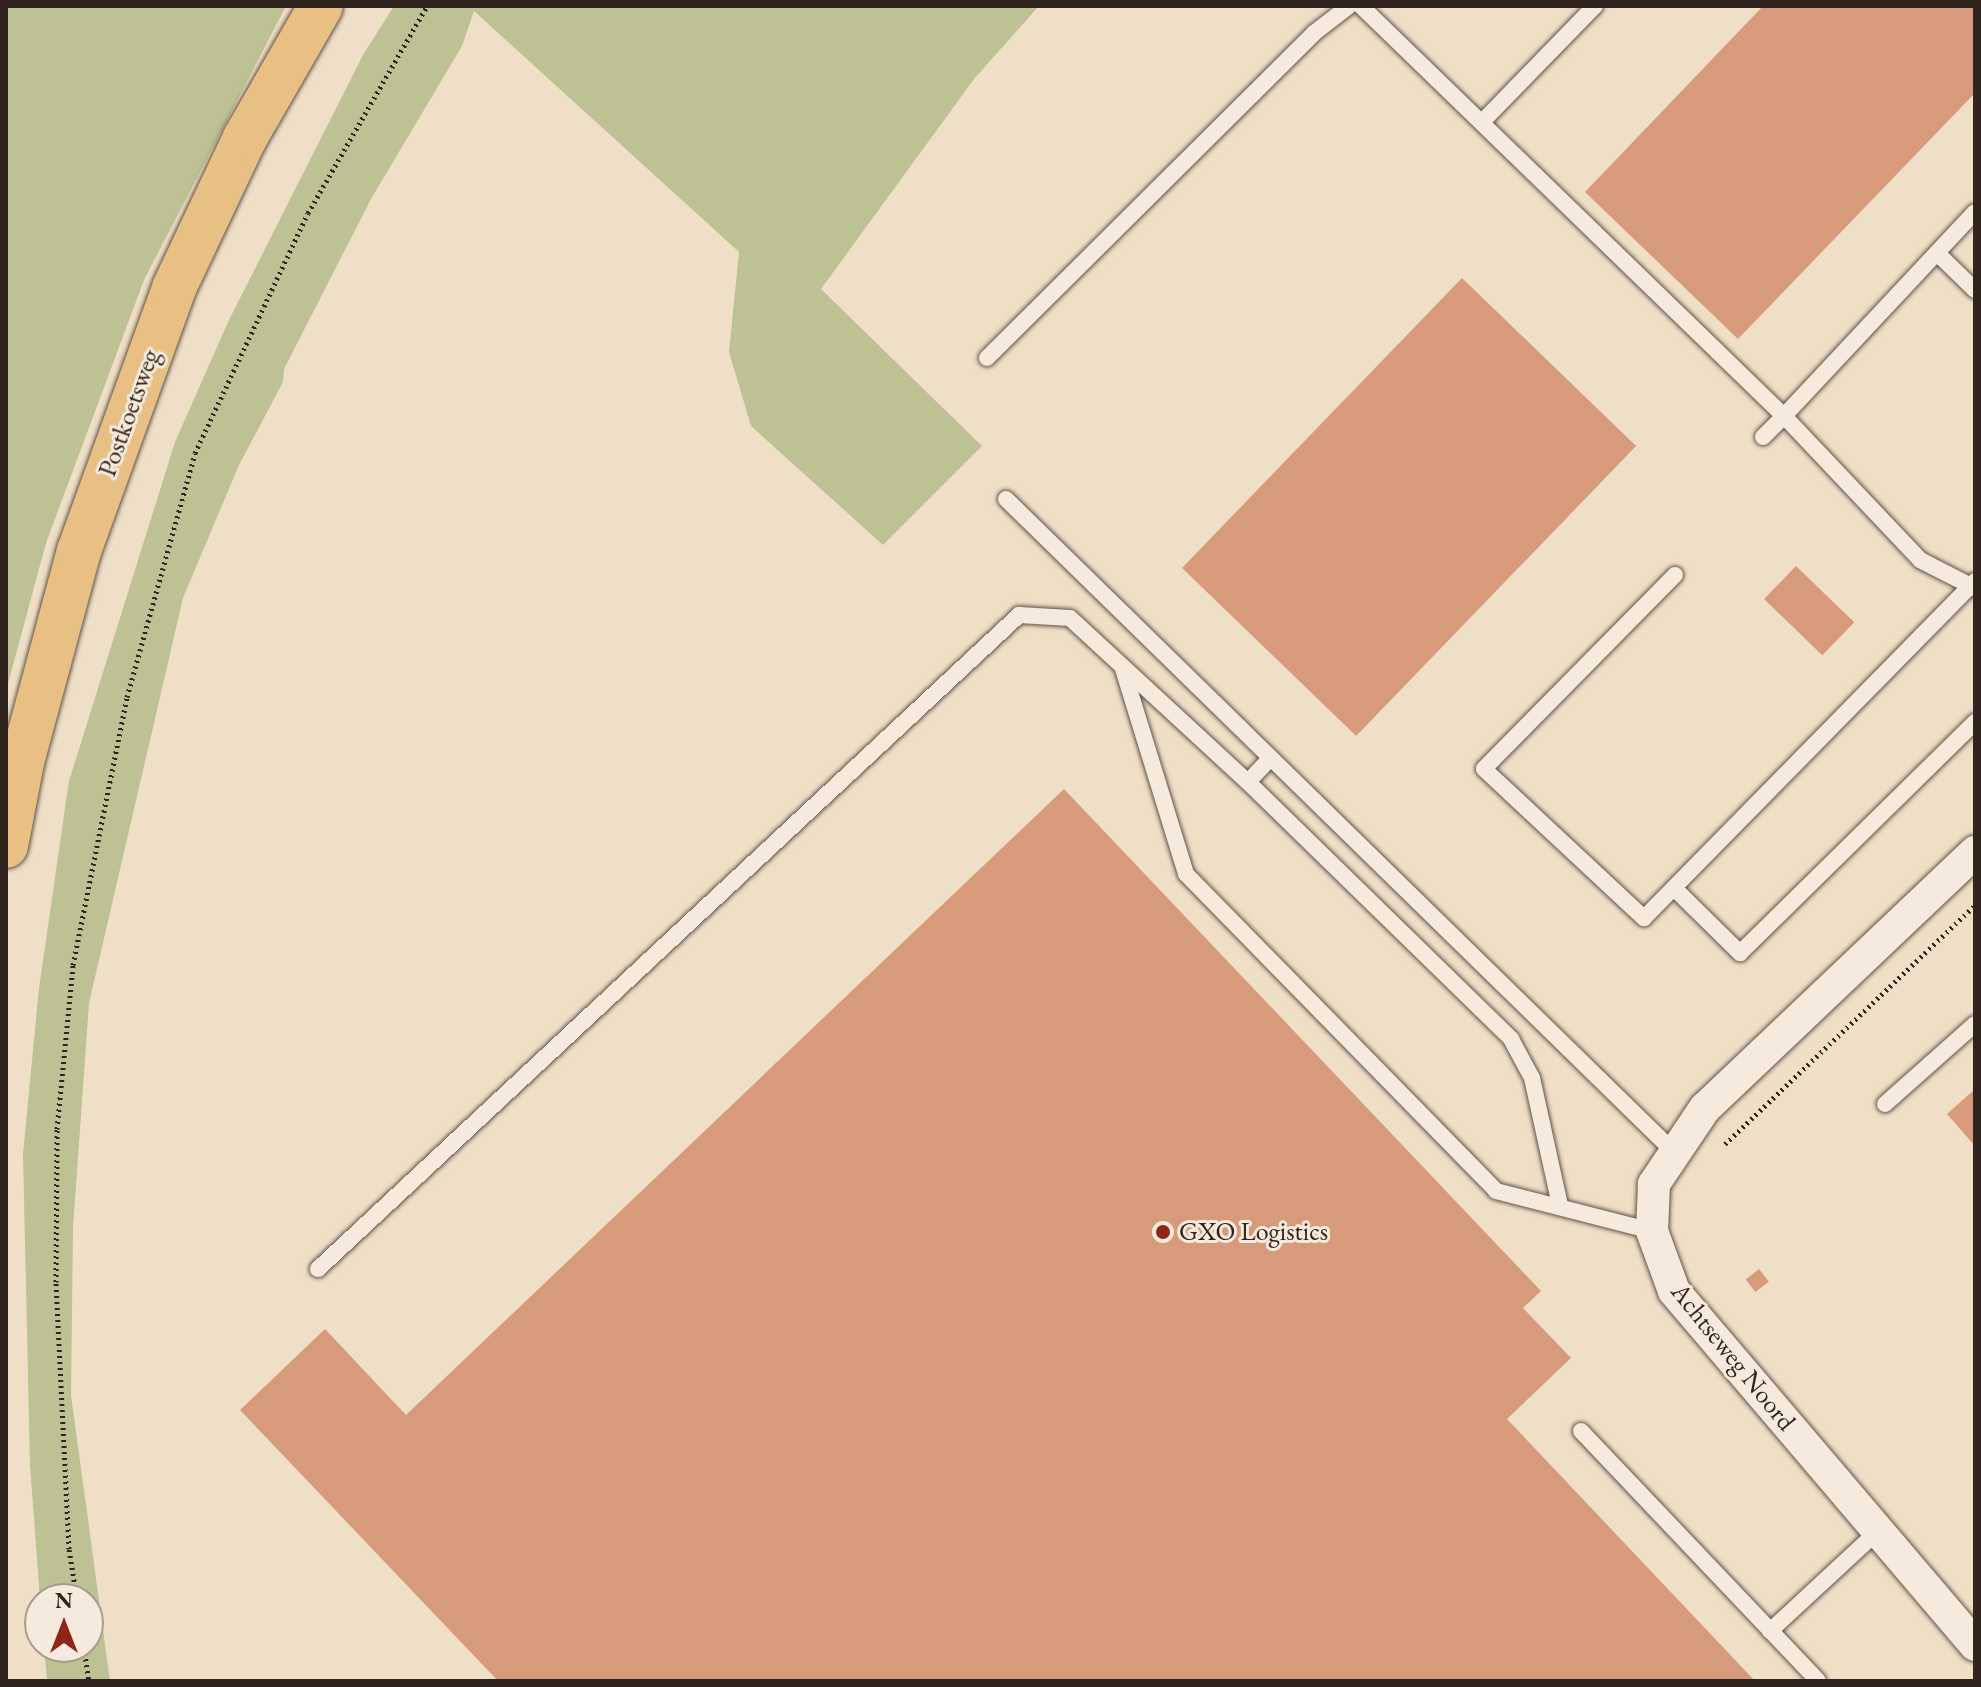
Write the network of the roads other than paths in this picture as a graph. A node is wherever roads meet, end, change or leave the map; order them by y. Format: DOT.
graph roads {
  1 [pos="321,6"];
  2 [pos="1349,6"];
  3 [pos="1361,6"];
  4 [pos="1595,6"];
  5 [pos="1482,122"];
  6 [pos="1975,212"];
  7 [pos="1937,253"];
  8 [pos="1975,290"];
  9 [pos="987,358"];
  10 [pos="1784,416"];
  11 [pos="1763,437"];
  12 [pos="1006,499"];
  13 [pos="1675,575"];
  14 [pos="1974,585"];
  15 [pos="1123,667"];
  16 [pos="1975,722"];
  17 [pos="1270,758"];
  18 [pos="1248,782"];
  19 [pos="6,846"];
  20 [pos="1975,852"];
  21 [pos="1674,888"];
  22 [pos="1975,1024"];
  23 [pos="1885,1104"];
  24 [pos="1672,1150"];
  25 [pos="1560,1205"];
  26 [pos="1652,1231"];
  27 [pos="318,1269"];
  28 [pos="1581,1431"];
  29 [pos="1878,1531"];
  30 [pos="1770,1631"];
  31 [pos="1975,1645"];
  32 [pos="1818,1681"];
  1 -- 19 [label="highway, Postkoetsweg"];
  2 -- 9 [label="lane"];
  3 -- 5 [label="lane"];
  4 -- 5 [label="lane"];
  5 -- 10 [label="lane"];
  6 -- 7 [label="lane"];
  7 -- 8 [label="lane"];
  7 -- 10 [label="lane"];
  10 -- 11 [label="lane"];
  10 -- 14 [label="lane"];
  12 -- 17 [label="lane"];
  13 -- 21 [label="lane"];
  14 -- 21 [label="lane"];
  15 -- 18 [label="lane"];
  15 -- 25 [label="lane"];
  15 -- 27 [label="lane"];
  16 -- 21 [label="lane"];
  17 -- 18 [label="lane"];
  17 -- 24 [label="lane"];
  18 -- 25 [label="lane"];
  20 -- 24 [label="street, Achtseweg Noord"];
  22 -- 23 [label="lane"];
  24 -- 26 [label="street, Achtseweg Noord"];
  25 -- 26 [label="lane"];
  26 -- 29 [label="street, Achtseweg Noord"];
  28 -- 30 [label="lane"];
  29 -- 30 [label="lane"];
  29 -- 31 [label="street, Achtseweg Noord"];
  30 -- 32 [label="lane"];
}
